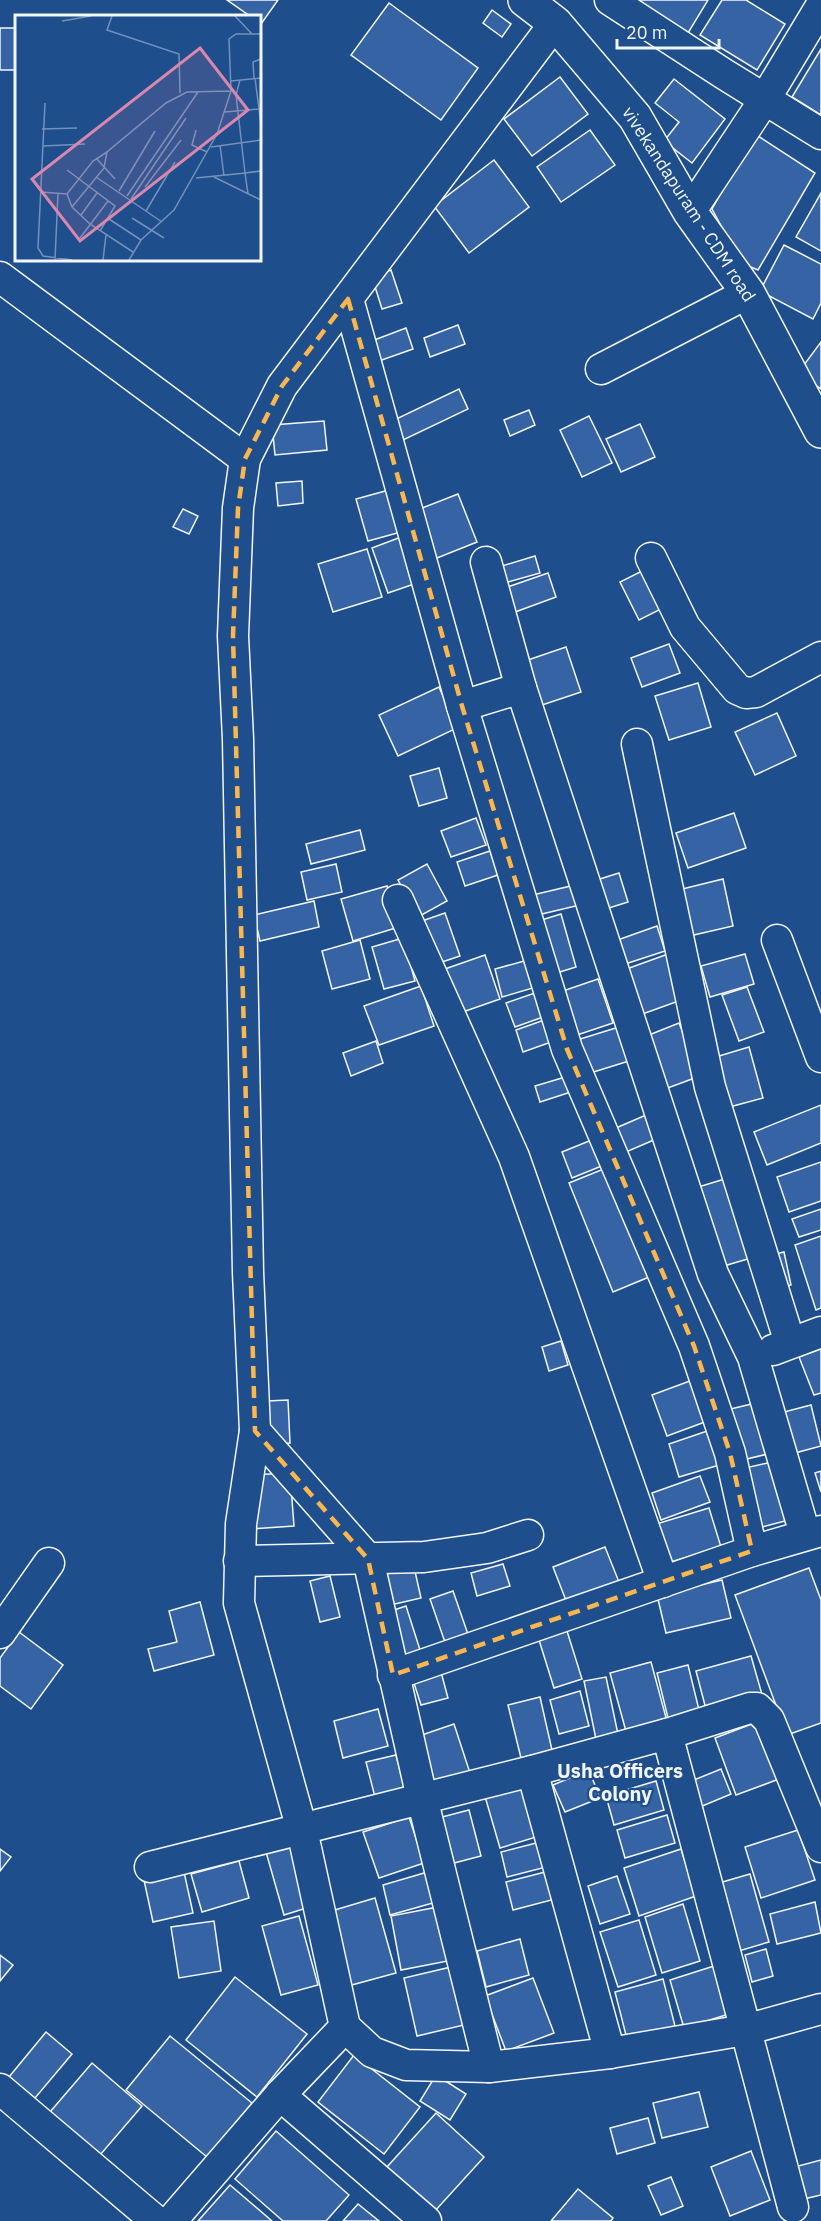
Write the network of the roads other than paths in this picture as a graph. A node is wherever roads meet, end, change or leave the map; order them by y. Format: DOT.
graph roads {
  1 [pos="525,0"];
  2 [pos="610,0"];
  3 [pos="821,6"];
  4 [pos="555,23"];
  5 [pos="765,99"];
  6 [pos="821,134"];
  7 [pos="690,212"];
  8 [pos="0,277"];
  9 [pos="748,293"];
  10 [pos="348,299"];
  11 [pos="601,369"];
  12 [pos="821,431"];
  13 [pos="245,459"];
  14 [pos="651,558"];
  15 [pos="486,562"];
  16 [pos="821,657"];
  17 [pos="521,688"];
  18 [pos="462,706"];
  19 [pos="637,744"];
  20 [pos="399,900"];
  21 [pos="777,940"];
  22 [pos="821,1057"];
  23 [pos="821,1332"];
  24 [pos="790,1343"];
  25 [pos="753,1358"];
  26 [pos="255,1431"];
  27 [pos="813,1533"];
  28 [pos="528,1535"];
  29 [pos="752,1551"];
  30 [pos="368,1559"];
  31 [pos="239,1561"];
  32 [pos="49,1563"];
  33 [pos="663,1582"];
  34 [pos="0,1633"];
  35 [pos="393,1675"];
  36 [pos="667,1734"];
  37 [pos="532,1771"];
  38 [pos="422,1798"];
  39 [pos="302,1830"];
  40 [pos="821,1844"];
  41 [pos="150,1867"];
  42 [pos="821,2008"];
  43 [pos="345,2027"];
  44 [pos="745,2030"];
  45 [pos="610,2053"];
  46 [pos="489,2067"];
  47 [pos="0,2089"];
  48 [pos="280,2095"];
  49 [pos="793,2207"];
  50 [pos="156,2221"];
  51 [pos="171,2221"];
  52 [pos="426,2221"];
  1 -- 4 [label="street, vivekandapuram - CDM road"];
  2 -- 5 [label="street"];
  3 -- 5 [label="street"];
  4 -- 7 [label="street, vivekandapuram - CDM road"];
  4 -- 10 [label="street"];
  5 -- 6 [label="street"];
  5 -- 7 [label="street"];
  7 -- 9 [label="street, vivekandapuram - CDM road"];
  8 -- 13 [label="street"];
  9 -- 11 [label="street"];
  9 -- 12 [label="street, vivekandapuram - CDM road"];
  10 -- 13 [label="street"];
  10 -- 18 [label="street"];
  13 -- 26 [label="street"];
  14 -- 16 [label="street"];
  15 -- 17 [label="street"];
  17 -- 18 [label="street"];
  17 -- 25 [label="street"];
  18 -- 29 [label="street"];
  19 -- 24 [label="street"];
  20 -- 33 [label="street"];
  21 -- 22 [label="street"];
  23 -- 24 [label="street"];
  24 -- 25 [label="street"];
  25 -- 27 [label="street"];
  26 -- 30 [label="street"];
  26 -- 31 [label="street"];
  27 -- 29 [label="street"];
  28 -- 30 [label="street"];
  29 -- 33 [label="street"];
  30 -- 31 [label="street"];
  30 -- 35 [label="street"];
  31 -- 39 [label="street"];
  32 -- 34 [label="street"];
  33 -- 35 [label="street"];
  35 -- 38 [label="street"];
  36 -- 37 [label="street"];
  36 -- 40 [label="street"];
  36 -- 44 [label="street"];
  37 -- 38 [label="street"];
  37 -- 45 [label="street"];
  38 -- 39 [label="street"];
  38 -- 46 [label="street"];
  39 -- 41 [label="street"];
  39 -- 43 [label="street"];
  42 -- 44 [label="street"];
  43 -- 46 [label="street"];
  43 -- 48 [label="street"];
  44 -- 45 [label="street"];
  44 -- 49 [label="street"];
  45 -- 46 [label="street"];
  47 -- 50 [label="street"];
  48 -- 51 [label="street"];
  48 -- 52 [label="street"];
}
